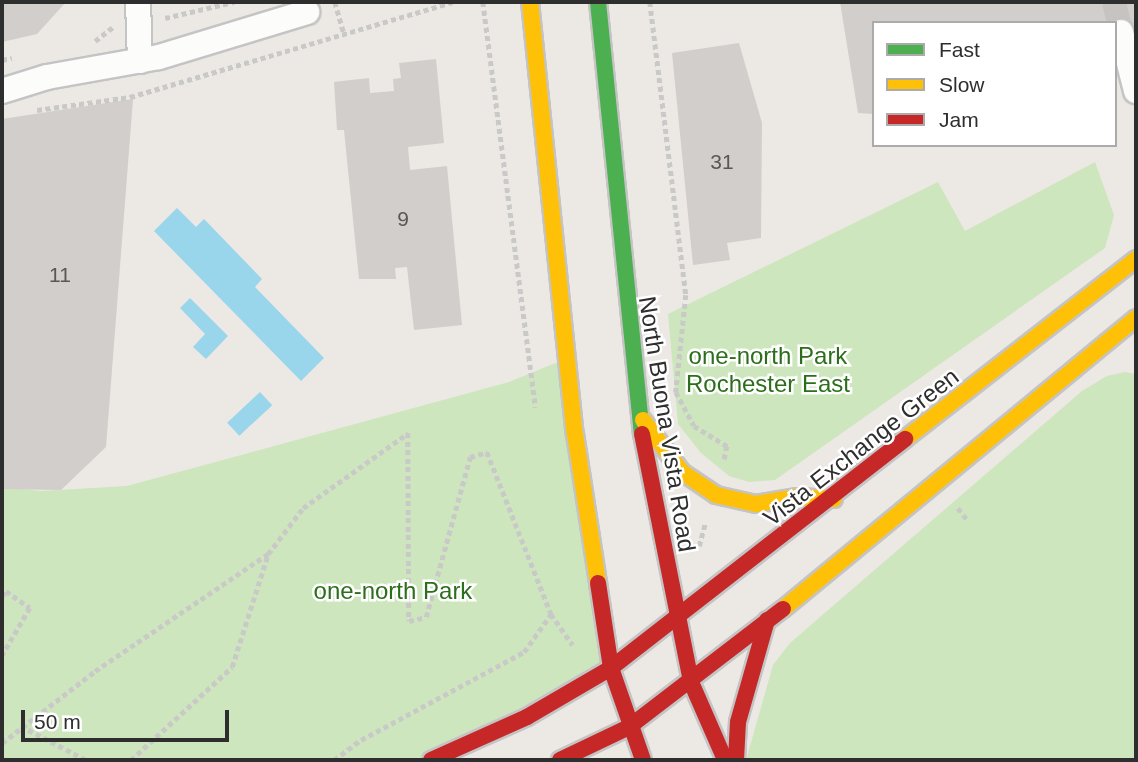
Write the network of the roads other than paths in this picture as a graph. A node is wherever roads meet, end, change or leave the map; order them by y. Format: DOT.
graph roads {
  1 [pos="138,2"];
  2 [pos="530,2"];
  3 [pos="598,2"];
  4 [pos="307,12"];
  5 [pos="1121,32"];
  6 [pos="140,61"];
  7 [pos="2,91"];
  8 [pos="1136,91"];
  9 [pos="1136,259"];
  10 [pos="1136,318"];
  11 [pos="638,413"];
  12 [pos="834,499"];
  13 [pos="676,620"];
  14 [pos="767,620"];
  15 [pos="611,668"];
  16 [pos="691,682"];
  17 [pos="629,727"];
  18 [pos="431,760"];
  19 [pos="559,760"];
  20 [pos="643,760"];
  21 [pos="725,760"];
  22 [pos="736,760"];
  1 -- 6 [label="street"];
  2 -- 15 [label="main road"];
  3 -- 11 [label="main road, North Buona Vista Road"];
  4 -- 6 [label="street"];
  5 -- 8 [label="street"];
  6 -- 7 [label="street"];
  9 -- 12 [label="main road, Vista Exchange Green"];
  10 -- 14 [label="main road"];
  11 -- 12 [label="main road"];
  11 -- 13 [label="main road, North Buona Vista Road"];
  12 -- 13 [label="main road, Vista Exchange Green"];
  13 -- 15 [label="main road, Vista Exchange Green"];
  13 -- 16 [label="main road, North Buona Vista Road"];
  14 -- 16 [label="main road"];
  14 -- 22 [label="main road"];
  15 -- 17 [label="main road"];
  15 -- 18 [label="main road, Vista Exchange Green"];
  16 -- 17 [label="main road"];
  16 -- 21 [label="main road, North Buona Vista Road"];
  17 -- 19 [label="main road"];
  17 -- 20 [label="main road"];
}
